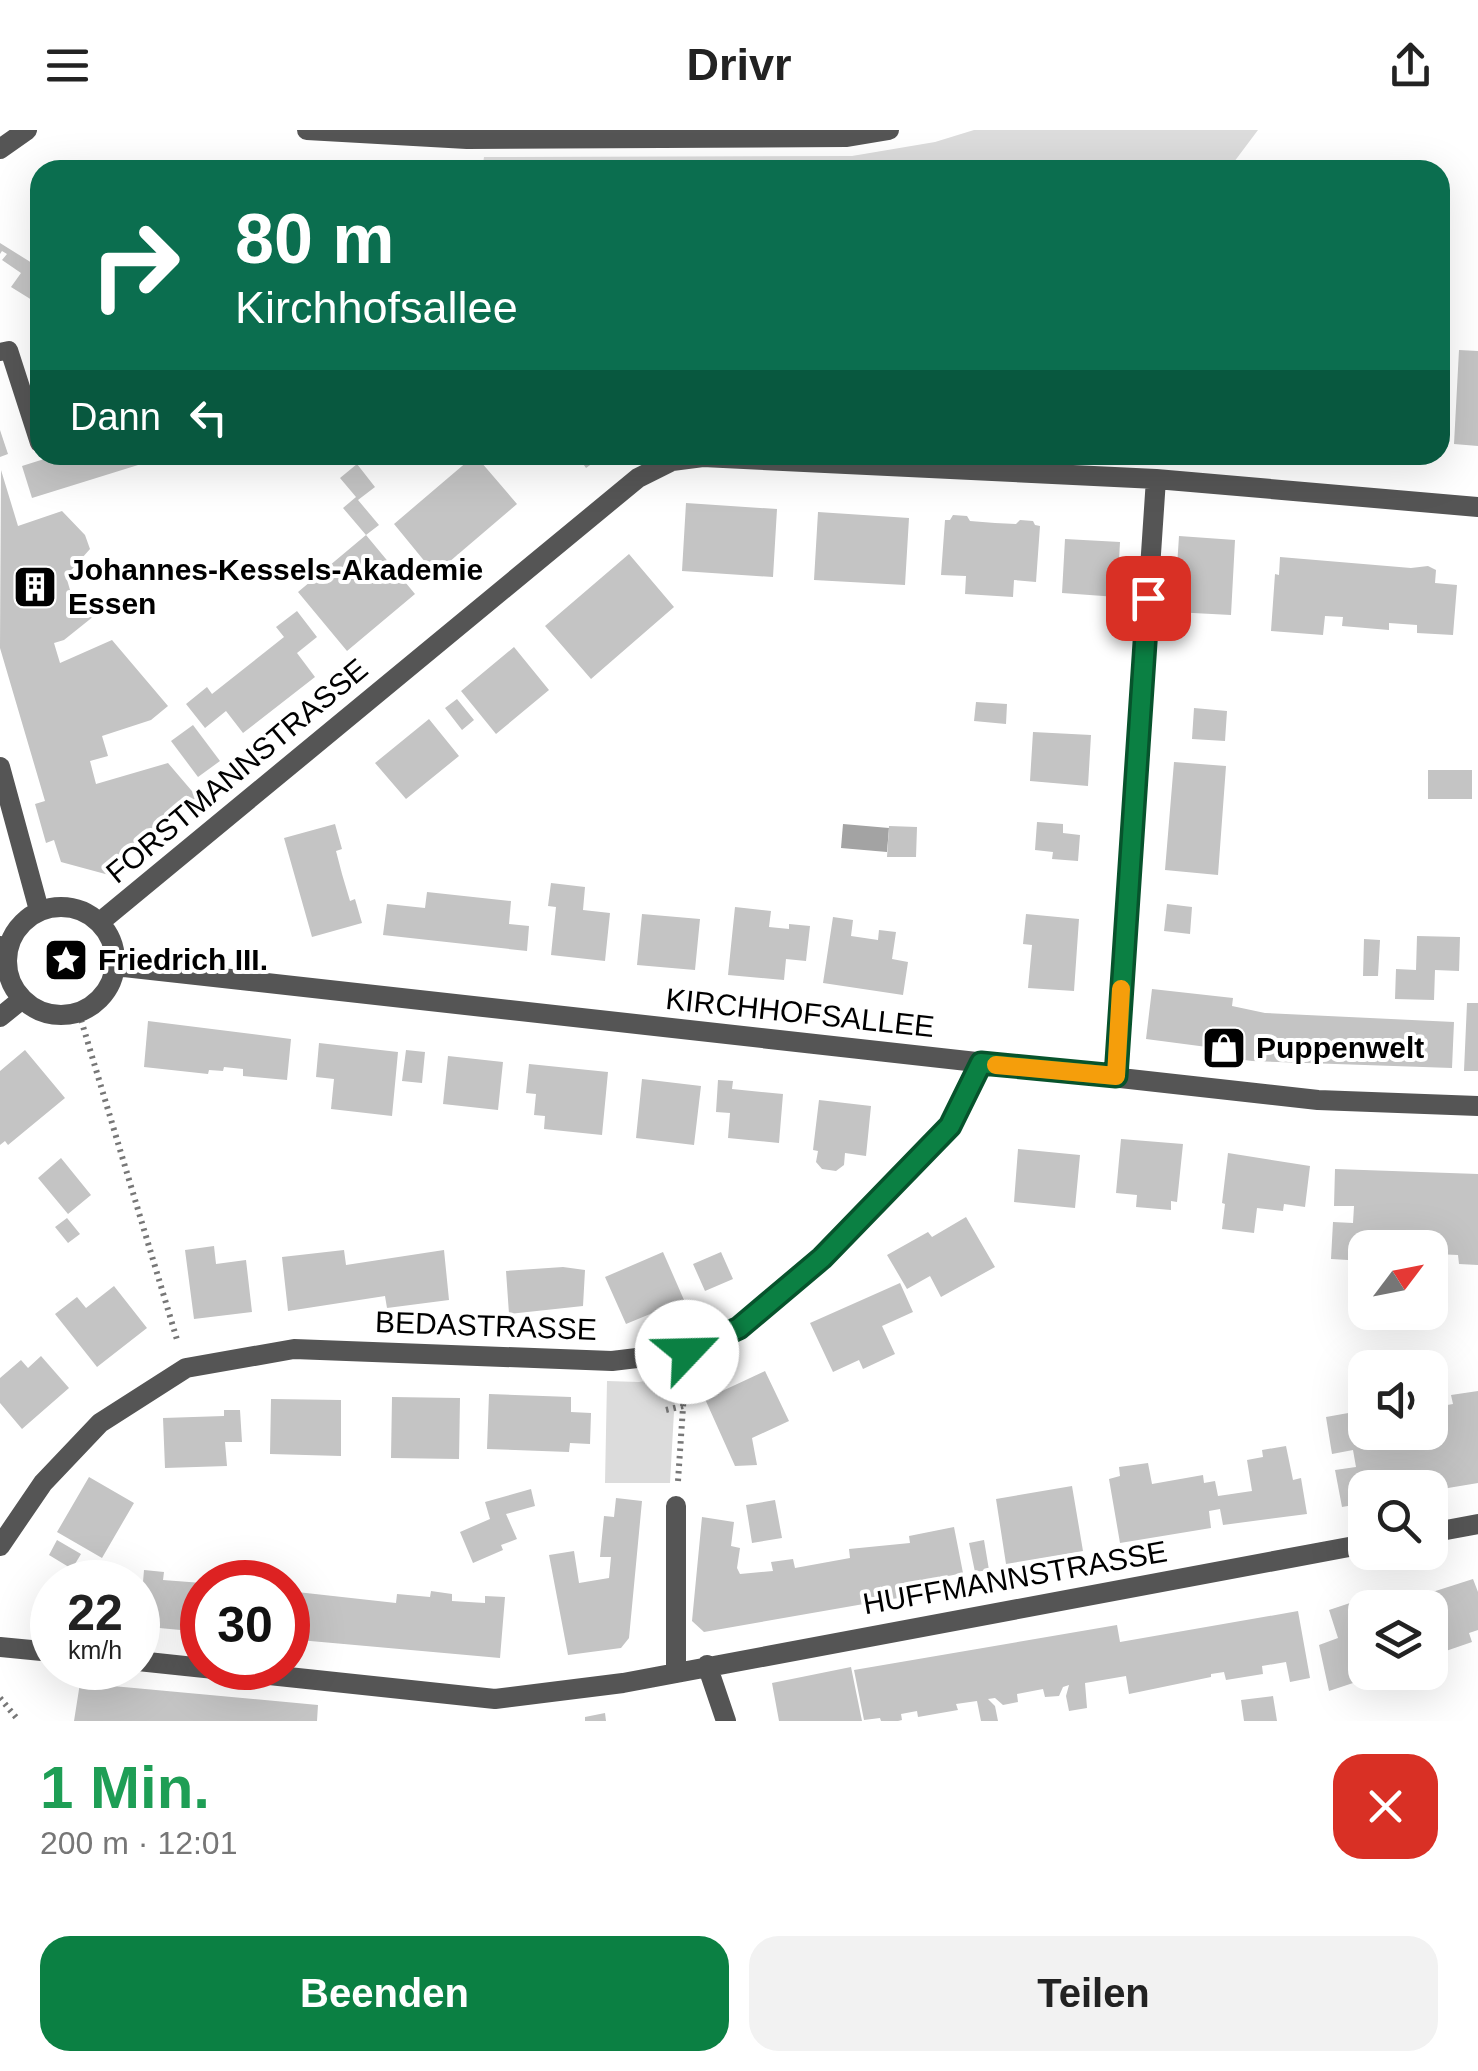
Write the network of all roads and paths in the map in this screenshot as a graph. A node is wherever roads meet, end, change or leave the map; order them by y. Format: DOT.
graph roads {
  1 [pos="26,130"];
  2 [pos="307,130"];
  3 [pos="889,130"];
  4 [pos="0,149"];
  5 [pos="0,352"];
  6 [pos="30,415"];
  7 [pos="663,465"];
  8 [pos="868,465"];
  9 [pos="1156,479"];
  10 [pos="1478,507"];
  11 [pos="0,767"];
  12 [pos="39,910"];
  13 [pos="100,922"];
  14 [pos="4,946"];
  15 [pos="115,966"];
  16 [pos="21,1000"];
  17 [pos="79,1013"];
  18 [pos="0,1017"];
  19 [pos="981,1063"];
  20 [pos="1116,1076"];
  21 [pos="1478,1106"];
  22 [pos="687,1352"];
  23 [pos="186,1368"];
  24 [pos="683,1406"];
  25 [pos="666,1410"];
  26 [pos="676,1506"];
  27 [pos="1478,1524"];
  28 [pos="1448,1529"];
  29 [pos="0,1546"];
  30 [pos="1348,1547"];
  31 [pos="0,1647"];
  32 [pos="30,1650"];
  33 [pos="160,1663"];
  34 [pos="707,1665"];
  35 [pos="676,1672"];
  36 [pos="0,1698"];
  37 [pos="19,1721"];
  38 [pos="726,1721"];
  1 -- 4 [label="street"];
  2 -- 3 [label="street"];
  5 -- 6 [label="lane"];
  7 -- 13 [label="street, FORSTMANNSTRASSE"];
  8 -- 9 [label="street, FORSTMANNSTRASSE"];
  9 -- 10 [label="street, FORSTMANNSTRASSE"];
  9 -- 20 [label="street"];
  11 -- 12 [label="street"];
  12 -- 13 [label="street"];
  12 -- 14 [label="street"];
  13 -- 15 [label="street"];
  14 -- 16 [label="street"];
  15 -- 17 [label="street"];
  15 -- 19 [label="street, KIRCHHOFSALLEE"];
  16 -- 17 [label="street"];
  16 -- 18 [label="street"];
  17 -- 23 [label="path"];
  19 -- 20 [label="street, KIRCHHOFSALLEE"];
  19 -- 22 [label="street, BEDASTRASSE"];
  20 -- 21 [label="street, KIRCHHOFSALLEE"];
  22 -- 23 [label="street, BEDASTRASSE"];
  22 -- 24 [label="path"];
  23 -- 29 [label="street, BEDASTRASSE"];
  24 -- 25 [label="path"];
  24 -- 26 [label="path"];
  26 -- 35 [label="street"];
  27 -- 28 [label="street"];
  30 -- 34 [label="street, HUFFMANNSTRASSE"];
  31 -- 32 [label="street"];
  33 -- 35 [label="street, HUFFMANNSTRASSE"];
  34 -- 35 [label="street, HUFFMANNSTRASSE"];
  34 -- 38 [label="street"];
  36 -- 37 [label="path"];
}
